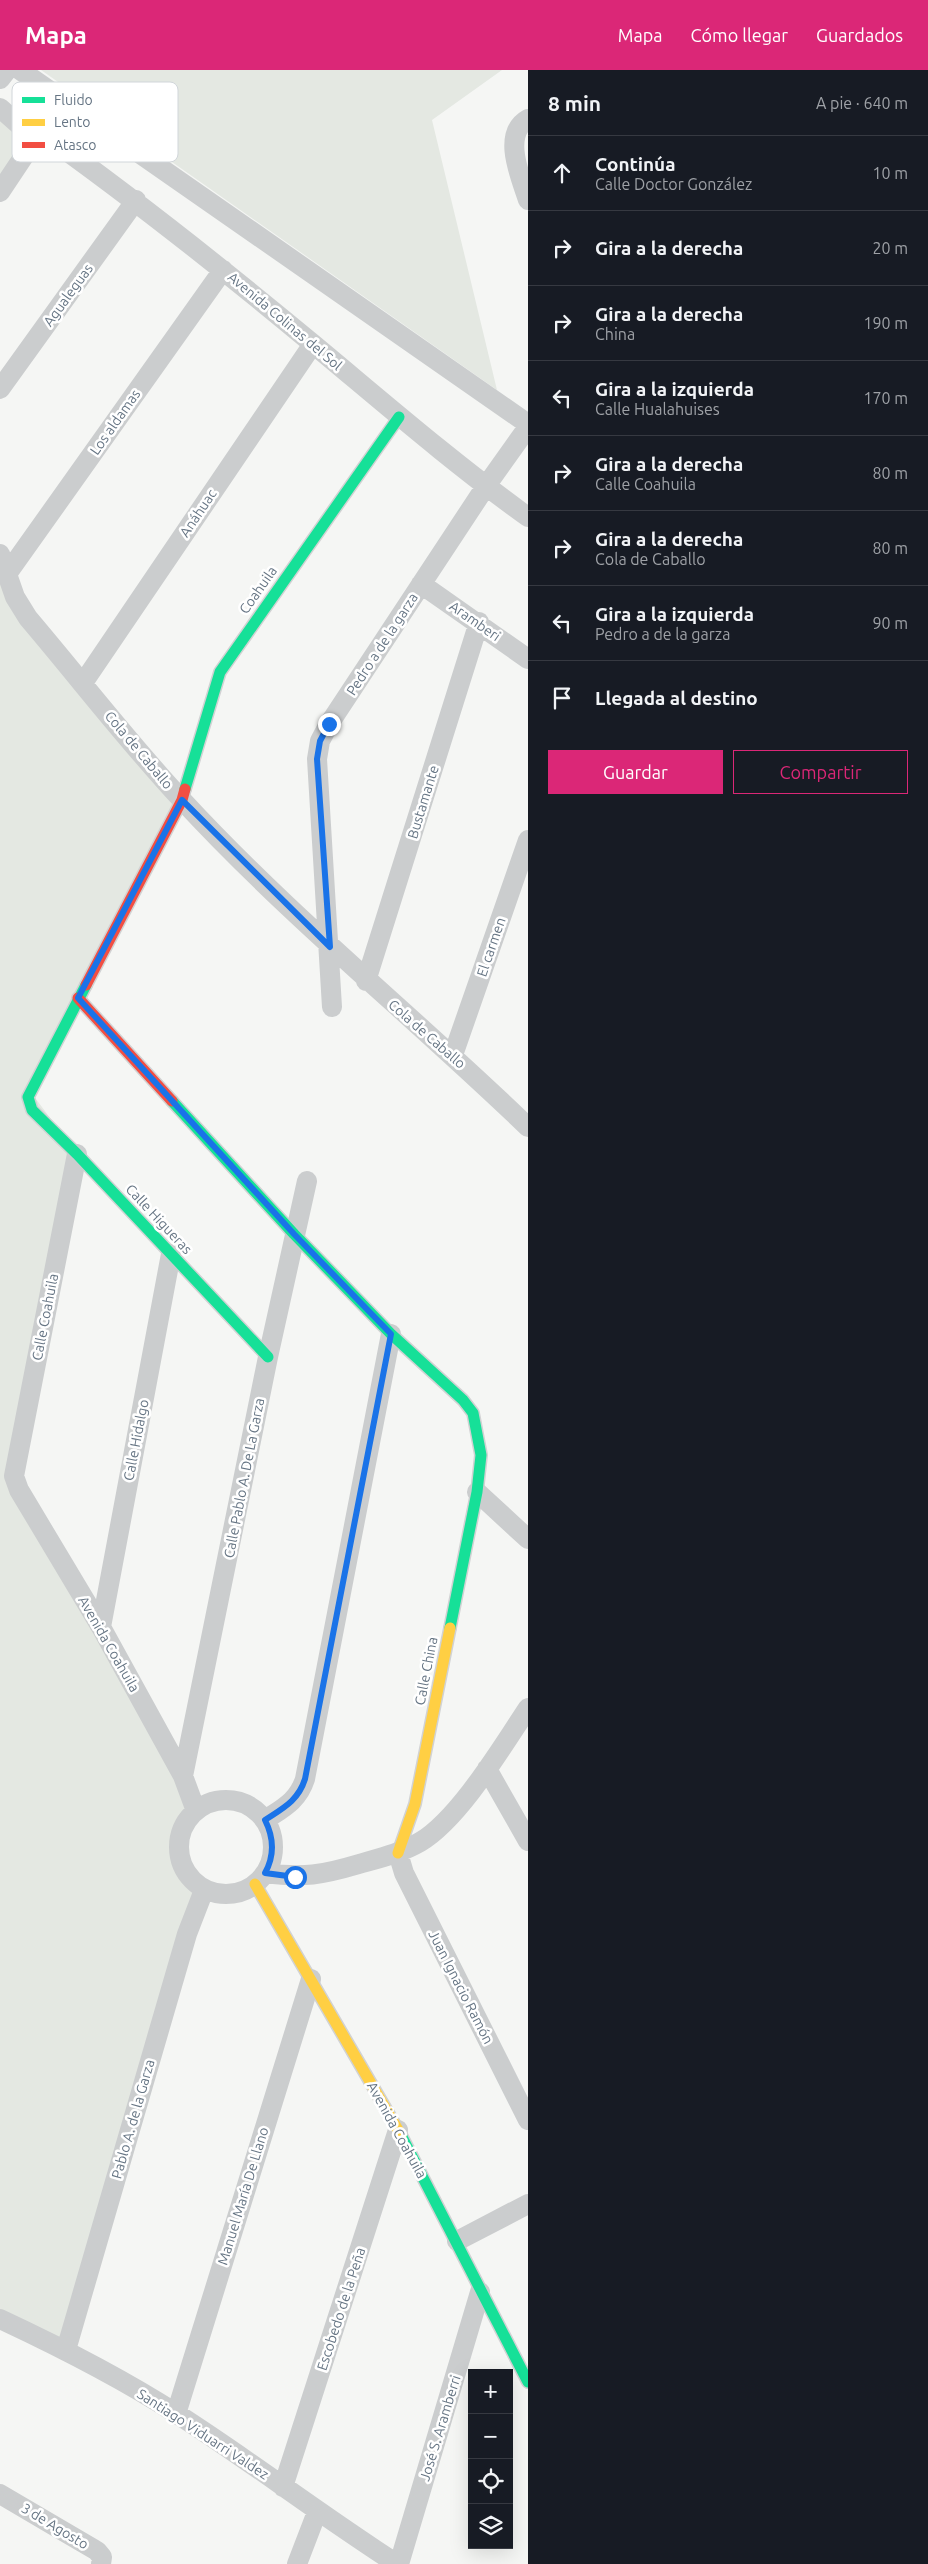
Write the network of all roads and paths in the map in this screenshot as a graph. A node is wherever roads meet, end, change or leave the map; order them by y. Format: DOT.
graph roads {
  1 [pos="7,70"];
  2 [pos="20,70"];
  3 [pos="0,78"];
  4 [pos="37,82"];
  5 [pos="0,108"];
  6 [pos="12,117"];
  7 [pos="528,119"];
  8 [pos="19,162"];
  9 [pos="78,162"];
  10 [pos="152,162"];
  11 [pos="0,192"];
  12 [pos="136,200"];
  13 [pos="528,200"];
  14 [pos="223,270"];
  15 [pos="313,344"];
  16 [pos="0,389"];
  17 [pos="399,416"];
  18 [pos="528,425"];
  19 [pos="486,486"];
  20 [pos="528,516"];
  21 [pos="0,554"];
  22 [pos="7,574"];
  23 [pos="421,584"];
  24 [pos="479,622"];
  25 [pos="528,659"];
  26 [pos="83,683"];
  27 [pos="182,800"];
  28 [pos="528,840"];
  29 [pos="330,947"];
  30 [pos="366,981"];
  31 [pos="78,998"];
  32 [pos="332,1007"];
  33 [pos="453,1055"];
  34 [pos="528,1127"];
  35 [pos="77,1154"];
  36 [pos="307,1181"];
  37 [pos="294,1234"];
  38 [pos="171,1254"];
  39 [pos="391,1334"];
  40 [pos="268,1357"];
  41 [pos="15,1480"];
  42 [pos="477,1492"];
  43 [pos="528,1539"];
  44 [pos="101,1627"];
  45 [pos="528,1708"];
  46 [pos="487,1769"];
  47 [pos="183,1776"];
  48 [pos="196,1811"];
  49 [pos="265,1820"];
  50 [pos="528,1841"];
  51 [pos="398,1853"];
  52 [pos="260,1879"];
  53 [pos="204,1890"];
  54 [pos="311,1979"];
  55 [pos="528,2120"];
  56 [pos="398,2130"];
  57 [pos="528,2204"];
  58 [pos="457,2241"];
  59 [pos="480,2292"];
  60 [pos="0,2319"];
  61 [pos="66,2350"];
  62 [pos="528,2382"];
  63 [pos="176,2414"];
  64 [pos="283,2487"];
  65 [pos="0,2494"];
  66 [pos="317,2512"];
  67 [pos="101,2564"];
  68 [pos="297,2564"];
  69 [pos="398,2564"];
  1 -- 3 [label="street"];
  2 -- 4 [label="street"];
  5 -- 6 [label="street, Avenida Colinas del Sol"];
  7 -- 13 [label="street"];
  8 -- 11 [label="street"];
  9 -- 12 [label="street, Avenida Colinas del Sol"];
  10 -- 18 [label="street"];
  12 -- 14 [label="street, Avenida Colinas del Sol"];
  12 -- 16 [label="street, Agualeguas"];
  14 -- 15 [label="street, Avenida Colinas del Sol"];
  14 -- 22 [label="street, Los aldamas"];
  15 -- 17 [label="street, Avenida Colinas del Sol"];
  15 -- 26 [label="street, Anáhuac"];
  17 -- 19 [label="street, Avenida Colinas del Sol"];
  17 -- 27 [label="street, Coahuila"];
  18 -- 19 [label="street, Pedro a de la garza"];
  19 -- 20 [label="street, Avenida Colinas del Sol"];
  19 -- 23 [label="street, Pedro a de la garza"];
  21 -- 22 [label="street, Cola de Caballo"];
  22 -- 26 [label="street, Cola de Caballo"];
  23 -- 24 [label="street, Aramberi"];
  23 -- 29 [label="street, Pedro a de la garza"];
  24 -- 25 [label="street, Aramberi"];
  24 -- 30 [label="street, Bustamante"];
  26 -- 27 [label="street, Cola de Caballo"];
  27 -- 29 [label="street, Cola de Caballo"];
  27 -- 31 [label="street"];
  28 -- 33 [label="street, El carmen"];
  29 -- 30 [label="street, Cola de Caballo"];
  29 -- 32 [label="street, Pedro a de la garza"];
  30 -- 33 [label="street, Cola de Caballo"];
  31 -- 35 [label="street, Calle Higueras"];
  31 -- 37 [label="street, Calle China"];
  33 -- 34 [label="street, Cola de Caballo"];
  35 -- 38 [label="street, Calle Higueras"];
  35 -- 41 [label="street, Calle Coahuila"];
  36 -- 37 [label="street, Calle Pablo A. De La Garza"];
  37 -- 39 [label="street, Calle China"];
  37 -- 40 [label="street, Calle Pablo A. De La Garza"];
  38 -- 40 [label="street, Calle Higueras"];
  38 -- 44 [label="street, Calle Hidalgo"];
  39 -- 42 [label="street, Calle China"];
  39 -- 49 [label="street"];
  40 -- 47 [label="street, Calle Pablo A. De La Garza"];
  41 -- 44 [label="street, Avenida Coahuila"];
  42 -- 43 [label="street"];
  42 -- 51 [label="street, Calle China"];
  44 -- 47 [label="street, Avenida Coahuila"];
  45 -- 46 [label="street"];
  46 -- 50 [label="street"];
  46 -- 51 [label="street"];
  47 -- 48 [label="street, Avenida Coahuila"];
  48 -- 49 [label="street"];
  48 -- 53 [label="street"];
  49 -- 52 [label="street"];
  51 -- 52 [label="street"];
  51 -- 55 [label="street, Juan Ignacio Ramón"];
  52 -- 53 [label="street"];
  52 -- 54 [label="street, Avenida Coahuila"];
  53 -- 61 [label="street, Pablo A. de la Garza"];
  54 -- 56 [label="street, Avenida Coahuila"];
  54 -- 63 [label="street, Manuel María De Llano"];
  56 -- 58 [label="street, Avenida Coahuila"];
  56 -- 64 [label="street, Escobedo de la Peña"];
  57 -- 58 [label="street"];
  58 -- 59 [label="street, Avenida Coahuila"];
  59 -- 62 [label="street, Avenida Coahuila"];
  59 -- 69 [label="street, José S. Aramberri"];
  60 -- 61 [label="street, Santiago Viduarri Valdez"];
  61 -- 63 [label="street, Santiago Viduarri Valdez"];
  63 -- 64 [label="street, Santiago Viduarri Valdez"];
  64 -- 66 [label="street, Santiago Viduarri Valdez"];
  65 -- 67 [label="street, 3 de Agosto"];
  66 -- 68 [label="street"];
  66 -- 69 [label="street, Santiago Viduarri Valdez"];
}
